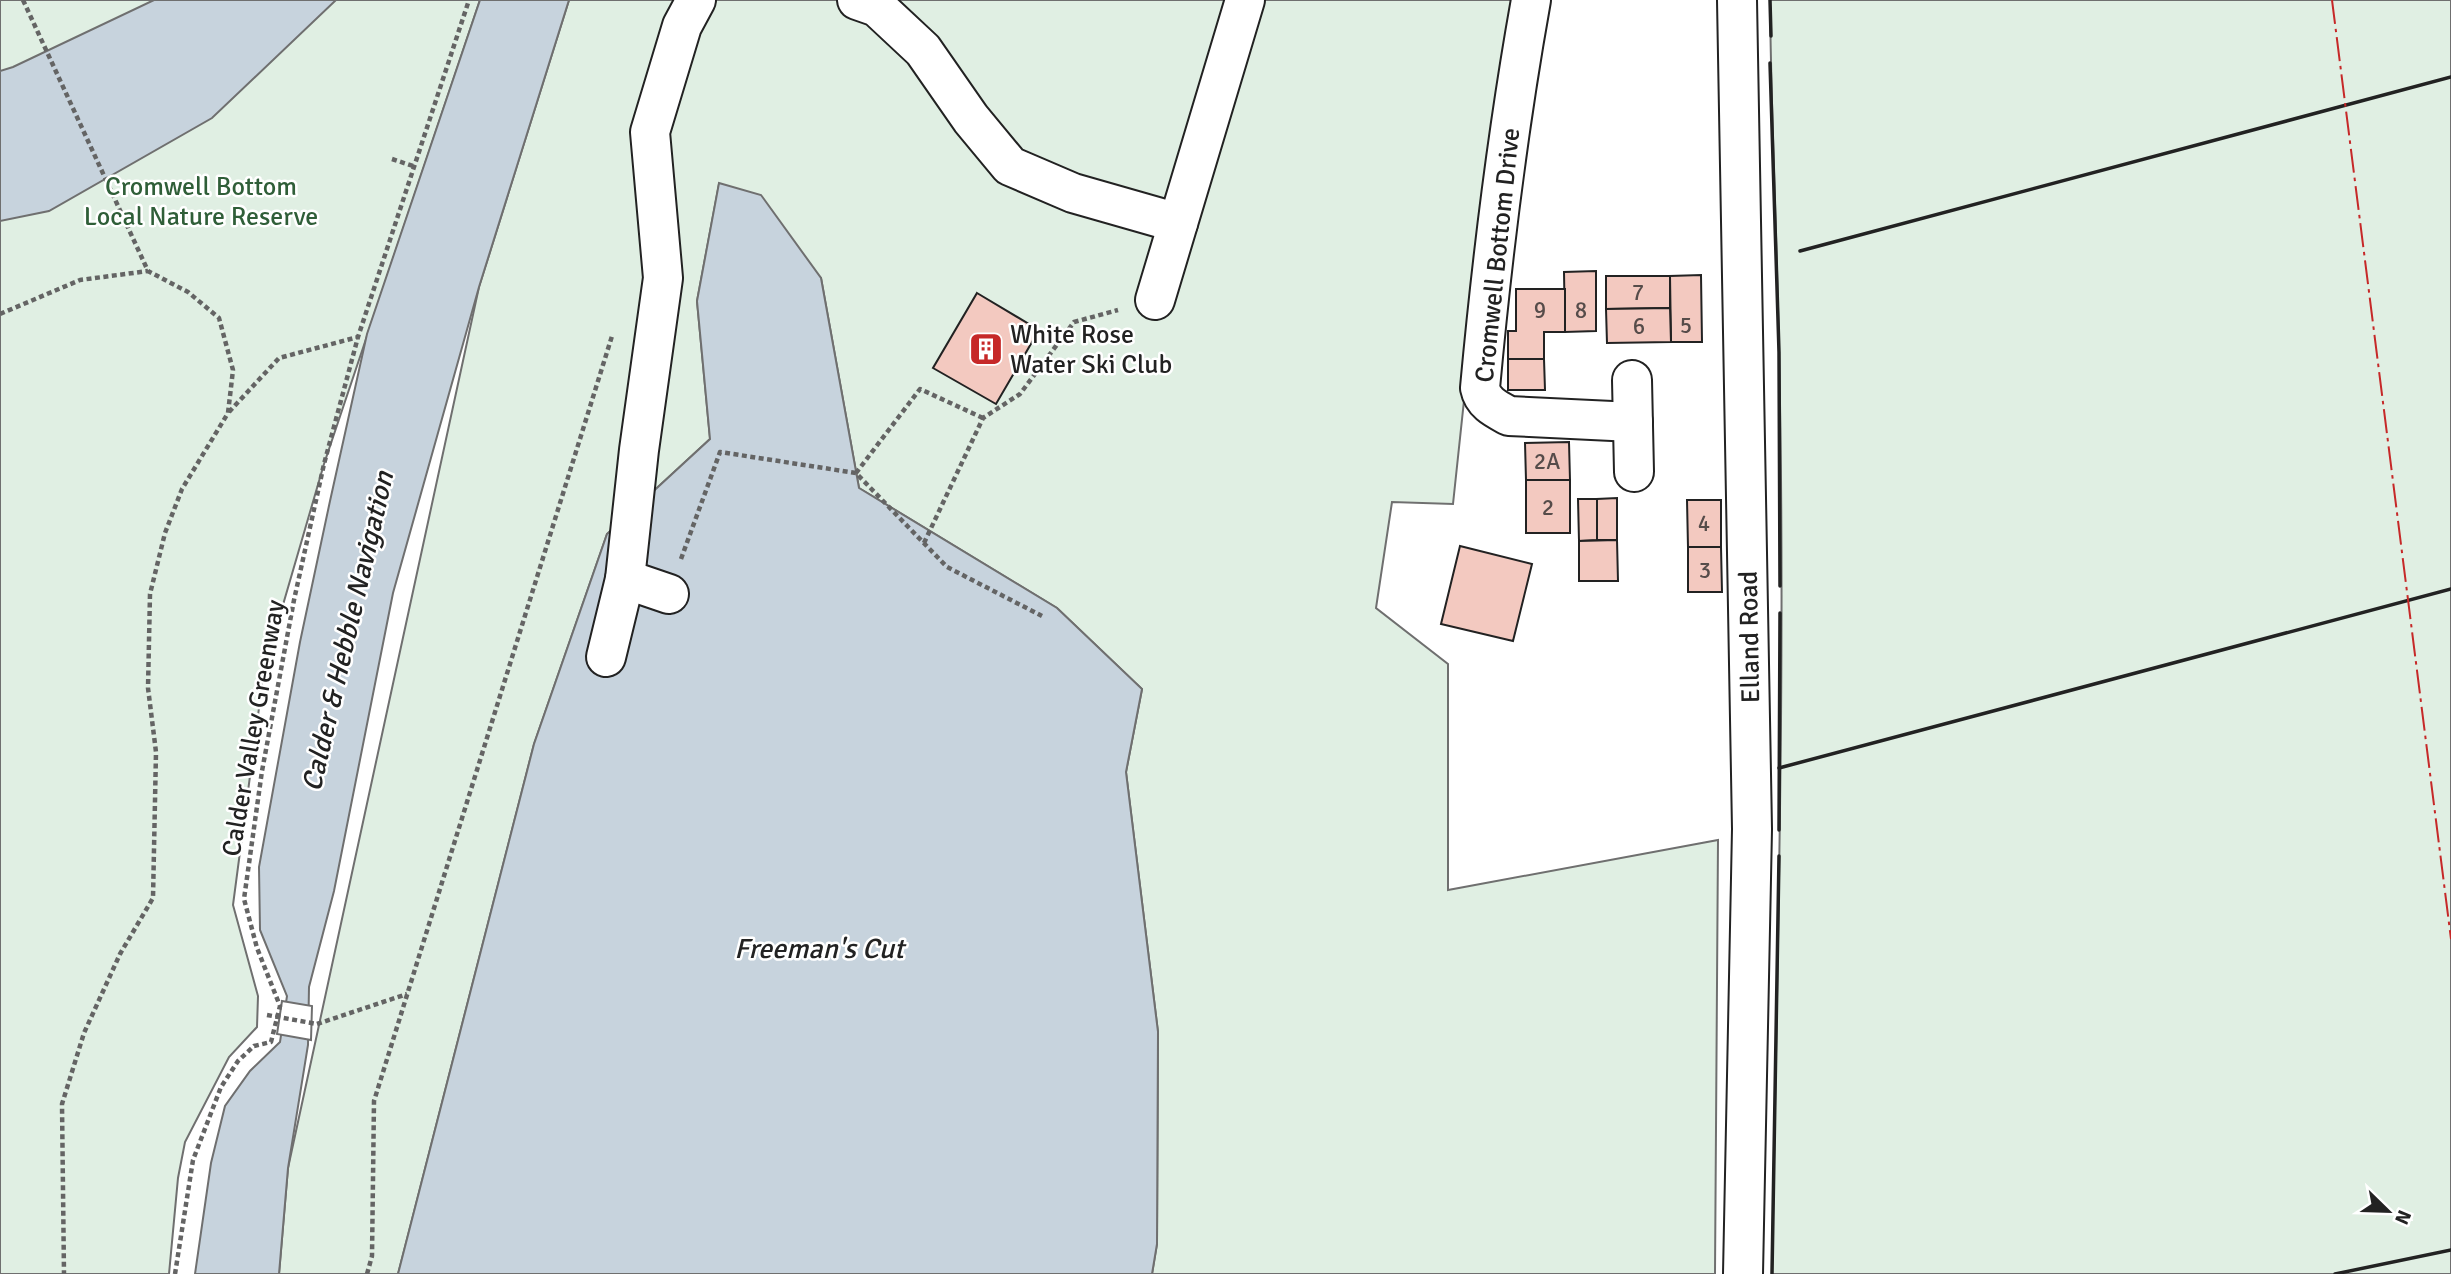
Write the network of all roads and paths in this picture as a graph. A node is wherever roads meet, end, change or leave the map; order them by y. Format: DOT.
graph roads {
  1 [pos="23,0"];
  2 [pos="469,0"];
  3 [pos="696,0"];
  4 [pos="857,0"];
  5 [pos="1245,0"];
  6 [pos="1531,0"];
  7 [pos="1737,0"];
  8 [pos="392,159"];
  9 [pos="416,167"];
  10 [pos="1178,223"];
  11 [pos="148,271"];
  12 [pos="1155,300"];
  13 [pos="0,314"];
  14 [pos="614,330"];
  15 [pos="358,337"];
  16 [pos="1632,380"];
  17 [pos="228,413"];
  18 [pos="984,418"];
  19 [pos="1633,422"];
  20 [pos="1634,471"];
  21 [pos="856,473"];
  22 [pos="924,542"];
  23 [pos="625,579"];
  24 [pos="669,594"];
  25 [pos="1042,616"];
  26 [pos="606,657"];
  27 [pos="407,994"];
  28 [pos="267,1015"];
  29 [pos="64,1274"];
  30 [pos="175,1274"];
  31 [pos="367,1274"];
  32 [pos="1742,1274"];
  1 -- 11 [label="path"];
  2 -- 9 [label="path, Calder Valley Greenway"];
  3 -- 23 [label="main road"];
  4 -- 10 [label="main road"];
  5 -- 10 [label="main road"];
  6 -- 19 [label="main road, Cromwell Bottom Drive"];
  7 -- 32 [label="main road, Elland Road"];
  8 -- 9 [label="path"];
  9 -- 15 [label="path, Calder Valley Greenway"];
  10 -- 12 [label="main road"];
  11 -- 13 [label="path"];
  11 -- 17 [label="path"];
  12 -- 18 [label="path"];
  14 -- 27 [label="path"];
  15 -- 17 [label="path"];
  15 -- 30 [label="path, Calder Valley Greenway"];
  16 -- 19 [label="main road"];
  17 -- 29 [label="path"];
  18 -- 21 [label="path"];
  18 -- 22 [label="path"];
  19 -- 20 [label="main road"];
  21 -- 22 [label="path"];
  21 -- 24 [label="path"];
  22 -- 25 [label="path"];
  23 -- 24 [label="main road"];
  23 -- 26 [label="main road"];
  27 -- 28 [label="path, bridge"];
  27 -- 31 [label="path"];
}
